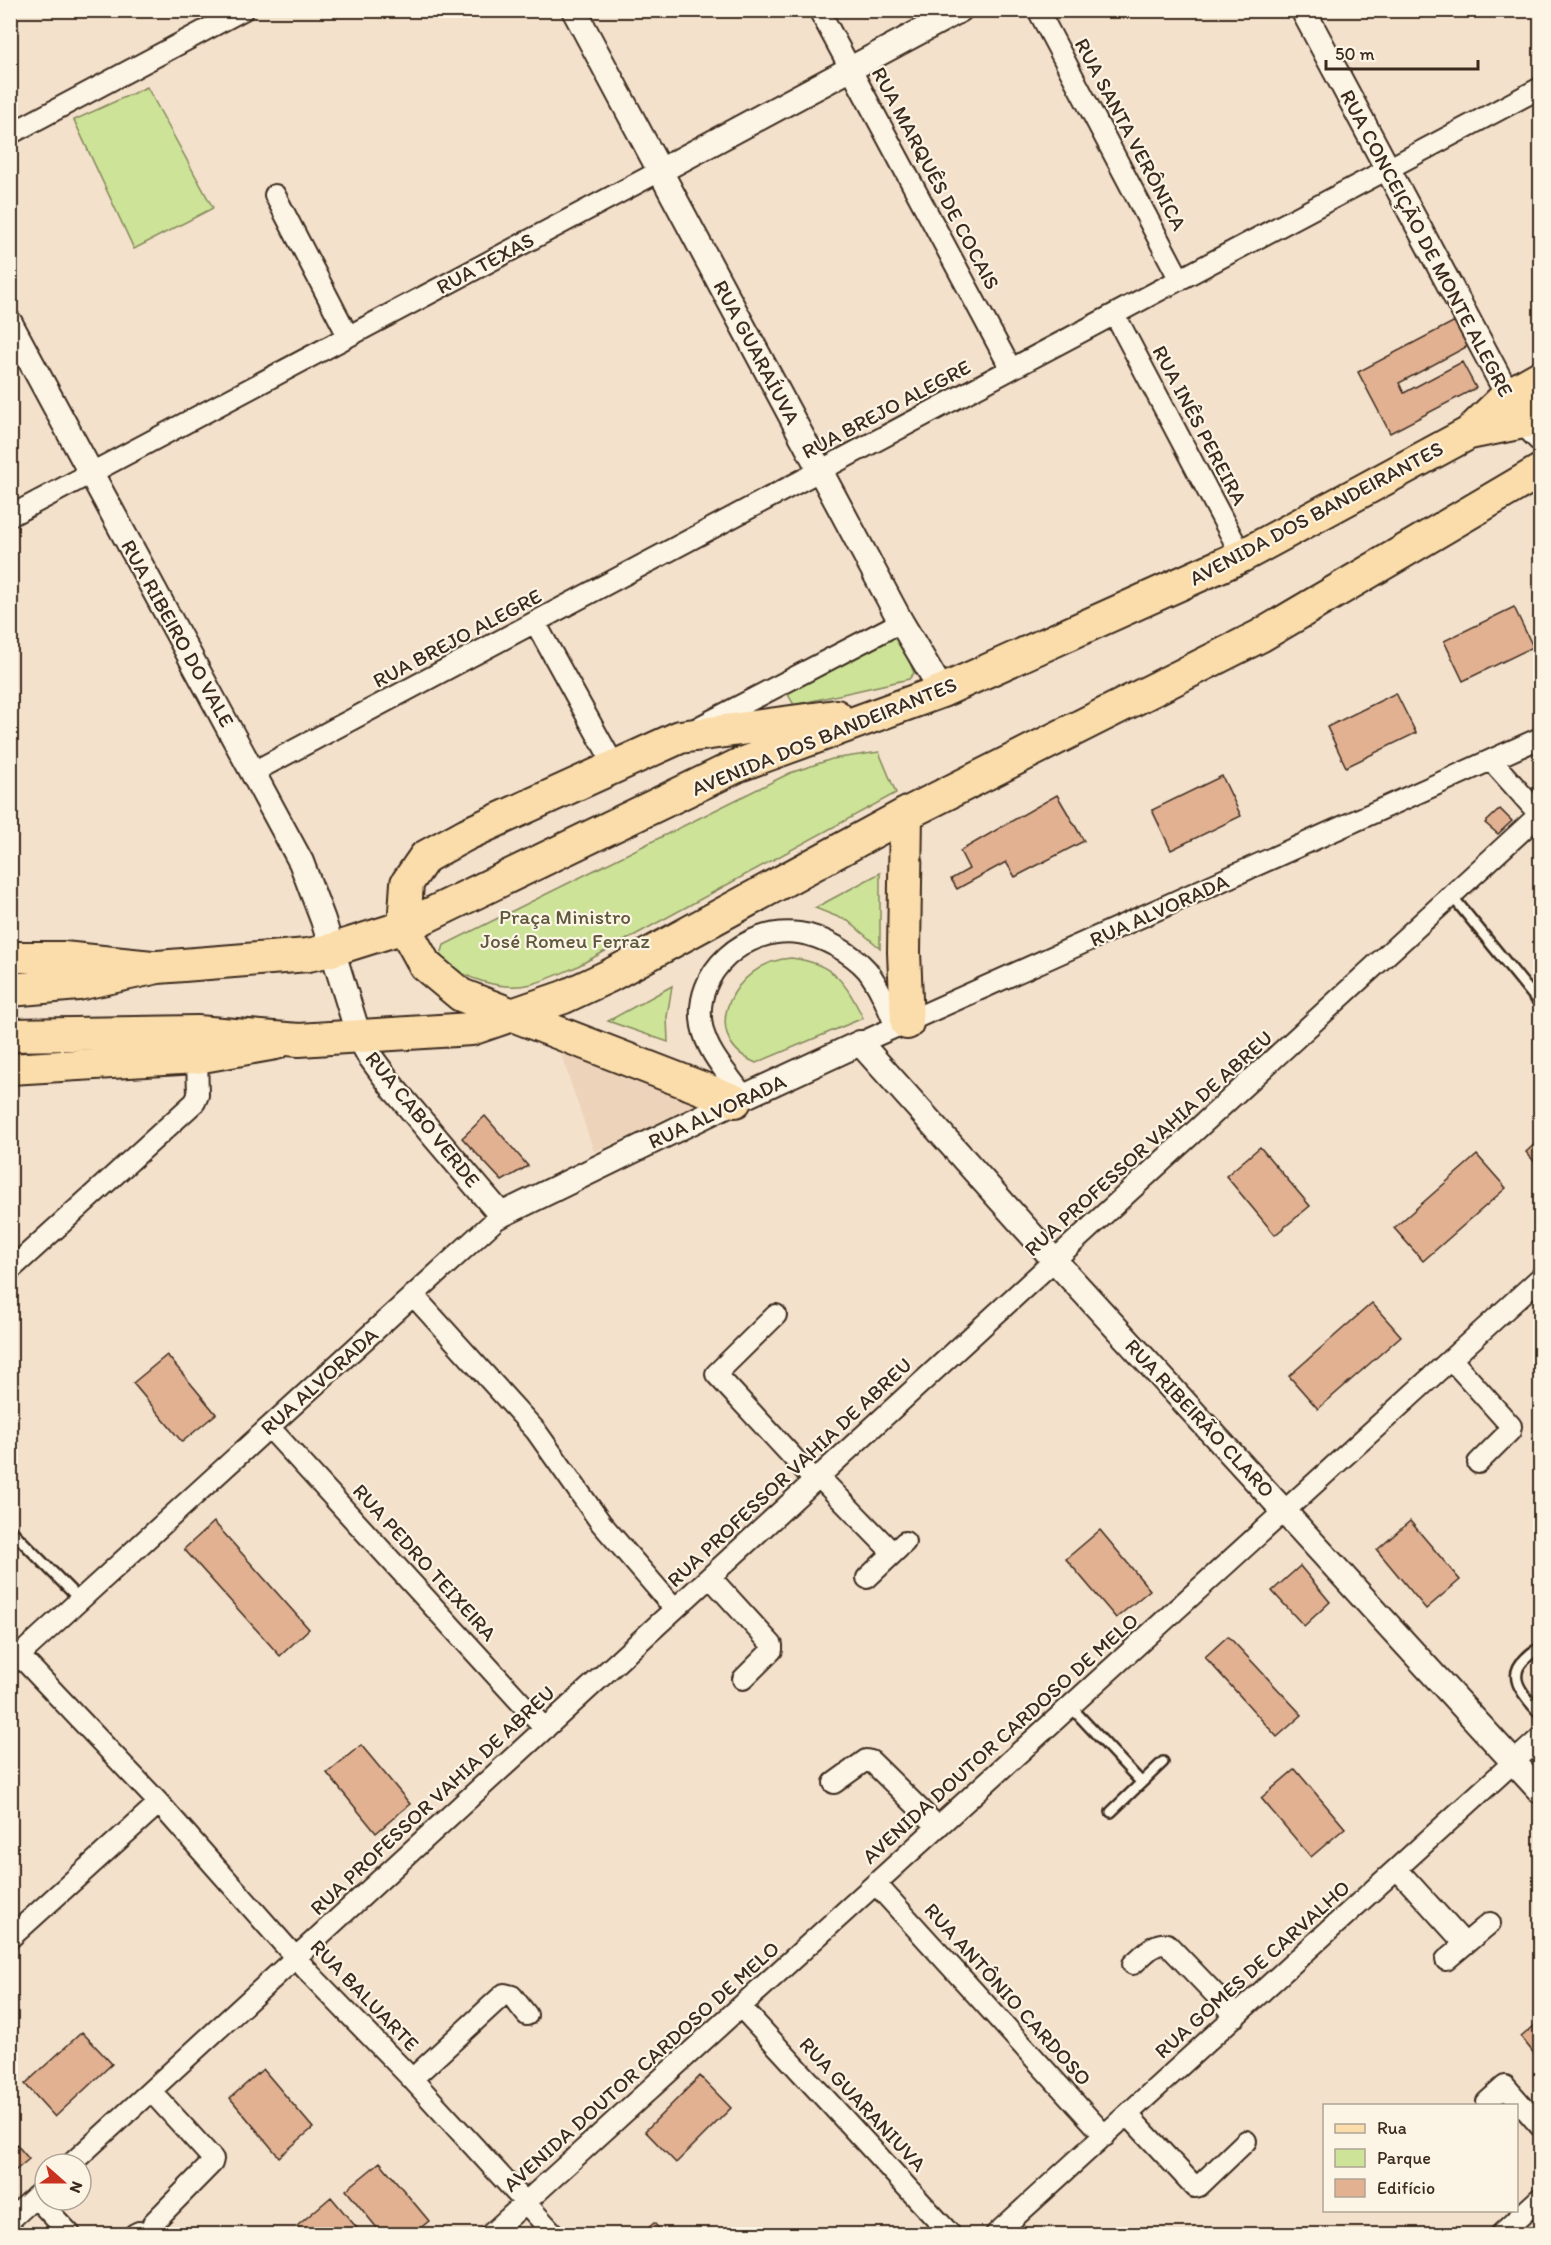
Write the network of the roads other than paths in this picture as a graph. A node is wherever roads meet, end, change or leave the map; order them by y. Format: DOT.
graph roads {
  1 [pos="574,10"];
  2 [pos="819,10"];
  3 [pos="960,10"];
  4 [pos="1038,10"];
  5 [pos="1303,10"];
  6 [pos="243,11"];
  7 [pos="850,69"];
  8 [pos="1540,88"];
  9 [pos="10,134"];
  10 [pos="1388,169"];
  11 [pos="660,171"];
  12 [pos="275,195"];
  13 [pos="1180,280"];
  14 [pos="1115,315"];
  15 [pos="10,323"];
  16 [pos="348,336"];
  17 [pos="1011,369"];
  18 [pos="1540,377"];
  19 [pos="1508,394"];
  20 [pos="1535,425"];
  21 [pos="1468,433"];
  22 [pos="821,471"];
  23 [pos="1540,471"];
  24 [pos="91,473"];
  25 [pos="10,516"];
  26 [pos="1242,556"];
  27 [pos="902,622"];
  28 [pos="536,624"];
  29 [pos="942,691"];
  30 [pos="895,708"];
  31 [pos="680,737"];
  32 [pos="1540,738"];
  33 [pos="1491,760"];
  34 [pos="615,767"];
  35 [pos="253,772"];
  36 [pos="906,814"];
  37 [pos="1540,815"];
  38 [pos="1452,896"];
  39 [pos="404,927"];
  40 [pos="331,950"];
  41 [pos="10,957"];
  42 [pos="158,967"];
  43 [pos="10,990"];
  44 [pos="1540,1004"];
  45 [pos="512,1016"];
  46 [pos="902,1025"];
  47 [pos="10,1035"];
  48 [pos="359,1037"];
  49 [pos="299,1040"];
  50 [pos="860,1043"];
  51 [pos="197,1058"];
  52 [pos="10,1069"];
  53 [pos="739,1099"];
  54 [pos="501,1215"];
  55 [pos="1055,1261"];
  56 [pos="10,1270"];
  57 [pos="1540,1278"];
  58 [pos="414,1295"];
  59 [pos="776,1315"];
  60 [pos="1450,1359"];
  61 [pos="269,1427"];
  62 [pos="1478,1463"];
  63 [pos="817,1479"];
  64 [pos="1284,1510"];
  65 [pos="10,1528"];
  66 [pos="710,1577"];
  67 [pos="867,1578"];
  68 [pos="80,1600"];
  69 [pos="675,1609"];
  70 [pos="1540,1649"];
  71 [pos="15,1659"];
  72 [pos="743,1679"];
  73 [pos="1070,1706"];
  74 [pos="1540,1714"];
  75 [pos="545,1729"];
  76 [pos="1540,1738"];
  77 [pos="1163,1762"];
  78 [pos="1514,1762"];
  79 [pos="1141,1782"];
  80 [pos="834,1783"];
  81 [pos="1540,1791"];
  82 [pos="159,1803"];
  83 [pos="1111,1812"];
  84 [pos="938,1827"];
  85 [pos="1397,1869"];
  86 [pos="876,1884"];
  87 [pos="1490,1923"];
  88 [pos="10,1938"];
  89 [pos="1464,1942"];
  90 [pos="296,1958"];
  91 [pos="1446,1960"];
  92 [pos="1133,1964"];
  93 [pos="741,2007"];
  94 [pos="528,2015"];
  95 [pos="1236,2016"];
  96 [pos="412,2079"];
  97 [pos="151,2091"];
  98 [pos="1487,2102"];
  99 [pos="1128,2115"];
  100 [pos="1540,2126"];
  101 [pos="1105,2136"];
  102 [pos="1245,2141"];
  103 [pos="84,2152"];
  104 [pos="1540,2198"];
  105 [pos="33,2199"];
  106 [pos="525,2204"];
  107 [pos="54,2212"];
  108 [pos="10,2220"];
  109 [pos="142,2230"];
  110 [pos="70,2235"];
  111 [pos="491,2235"];
  112 [pos="554,2235"];
  113 [pos="950,2235"];
  114 [pos="996,2235"];
  115 [pos="1501,2235"];
  1 -- 11 [label="street, RUA GUARAÍUVA"];
  2 -- 7 [label="street, RUA MARQUÊS DE COCAIS"];
  3 -- 7 [label="street, RUA TEXAS"];
  4 -- 13 [label="street, RUA SANTA VERÔNICA"];
  5 -- 10 [label="street, RUA CONCEIÇÃO DE MONTE ALEGRE"];
  6 -- 9 [label="street"];
  7 -- 11 [label="street, RUA TEXAS"];
  7 -- 17 [label="street, RUA MARQUÊS DE COCAIS"];
  8 -- 10 [label="street, RUA BREJO ALEGRE"];
  10 -- 13 [label="street, RUA BREJO ALEGRE"];
  10 -- 19 [label="street, RUA CONCEIÇÃO DE MONTE ALEGRE"];
  11 -- 16 [label="street, RUA TEXAS"];
  11 -- 22 [label="street, RUA GUARAÍUVA"];
  12 -- 16 [label="street"];
  13 -- 14 [label="street, RUA BREJO ALEGRE"];
  14 -- 17 [label="street, RUA BREJO ALEGRE"];
  14 -- 26 [label="street, RUA INÊS PEREIRA"];
  15 -- 24 [label="street, RUA RIBEIRO DO VALE"];
  16 -- 24 [label="street, RUA TEXAS"];
  17 -- 22 [label="street, RUA BREJO ALEGRE"];
  18 -- 19 [label="highway, AVENIDA DOS BANDEIRANTES"];
  19 -- 20 [label="street, RUA CONCEIÇÃO DE MONTE ALEGRE"];
  19 -- 21 [label="highway, AVENIDA DOS BANDEIRANTES"];
  20 -- 21 [label="highway, AVENIDA DOS BANDEIRANTES"];
  21 -- 26 [label="highway, AVENIDA DOS BANDEIRANTES"];
  22 -- 27 [label="street, RUA GUARAÍUVA"];
  22 -- 28 [label="street, RUA BREJO ALEGRE"];
  23 -- 36 [label="highway"];
  24 -- 25 [label="street, RUA TEXAS"];
  24 -- 35 [label="street, RUA RIBEIRO DO VALE"];
  26 -- 29 [label="highway, AVENIDA DOS BANDEIRANTES"];
  27 -- 29 [label="street, RUA GUARAÍUVA"];
  27 -- 31 [label="street"];
  28 -- 34 [label="street"];
  28 -- 35 [label="street, RUA BREJO ALEGRE"];
  29 -- 30 [label="highway, AVENIDA DOS BANDEIRANTES"];
  30 -- 31 [label="highway"];
  30 -- 39 [label="highway, AVENIDA DOS BANDEIRANTES"];
  31 -- 34 [label="highway"];
  32 -- 33 [label="street, RUA ALVORADA"];
  33 -- 37 [label="street"];
  33 -- 46 [label="street, RUA ALVORADA"];
  34 -- 39 [label="highway"];
  35 -- 40 [label="street, RUA RIBEIRO DO VALE"];
  36 -- 45 [label="highway"];
  36 -- 46 [label="highway"];
  37 -- 38 [label="street, RUA PROFESSOR VAHIA DE ABREU"];
  38 -- 44 [label="lane"];
  38 -- 55 [label="street, RUA PROFESSOR VAHIA DE ABREU"];
  39 -- 40 [label="highway, AVENIDA DOS BANDEIRANTES"];
  39 -- 45 [label="highway"];
  40 -- 42 [label="highway, AVENIDA DOS BANDEIRANTES"];
  40 -- 48 [label="street, RUA CABO VERDE"];
  41 -- 42 [label="main road, AVENIDA DOS BANDEIRANTES"];
  42 -- 43 [label="highway, AVENIDA DOS BANDEIRANTES"];
  45 -- 48 [label="highway"];
  45 -- 53 [label="highway"];
  46 -- 50 [label="street, RUA ALVORADA"];
  46 -- 53 [label="street"];
  47 -- 49 [label="highway"];
  48 -- 49 [label="highway"];
  48 -- 54 [label="street, RUA CABO VERDE"];
  49 -- 51 [label="main road"];
  50 -- 53 [label="street, RUA ALVORADA"];
  50 -- 55 [label="street, RUA RIBEIRÃO CLARO"];
  51 -- 52 [label="main road"];
  51 -- 56 [label="street"];
  53 -- 54 [label="street, RUA ALVORADA"];
  54 -- 58 [label="street, RUA ALVORADA"];
  55 -- 63 [label="street, RUA PROFESSOR VAHIA DE ABREU"];
  55 -- 64 [label="street, RUA RIBEIRÃO CLARO"];
  57 -- 60 [label="street, AVENIDA DOUTOR CARDOSO DE MELO"];
  58 -- 61 [label="street, RUA ALVORADA"];
  58 -- 69 [label="street"];
  59 -- 63 [label="street"];
  60 -- 62 [label="street"];
  60 -- 64 [label="street, AVENIDA DOUTOR CARDOSO DE MELO"];
  61 -- 68 [label="street, RUA ALVORADA"];
  61 -- 75 [label="street, RUA PEDRO TEIXEIRA"];
  63 -- 66 [label="street, RUA PROFESSOR VAHIA DE ABREU"];
  63 -- 67 [label="street"];
  64 -- 73 [label="street, AVENIDA DOUTOR CARDOSO DE MELO"];
  64 -- 78 [label="street, RUA RIBEIRÃO CLARO"];
  65 -- 68 [label="lane"];
  66 -- 69 [label="street, RUA PROFESSOR VAHIA DE ABREU"];
  66 -- 72 [label="street"];
  68 -- 71 [label="street, RUA ALVORADA"];
  69 -- 75 [label="street, RUA PROFESSOR VAHIA DE ABREU"];
  70 -- 74 [label="lane"];
  71 -- 82 [label="street, RUA BALUARTE"];
  73 -- 79 [label="lane"];
  73 -- 84 [label="street, AVENIDA DOUTOR CARDOSO DE MELO"];
  75 -- 90 [label="street, RUA PROFESSOR VAHIA DE ABREU"];
  76 -- 78 [label="street, RUA GOMES DE CARVALHO"];
  77 -- 79 [label="lane"];
  78 -- 81 [label="street, RUA RIBEIRÃO CLARO"];
  78 -- 85 [label="street, RUA GOMES DE CARVALHO"];
  79 -- 83 [label="lane"];
  80 -- 84 [label="street"];
  82 -- 88 [label="street"];
  82 -- 90 [label="street, RUA BALUARTE"];
  84 -- 86 [label="street, AVENIDA DOUTOR CARDOSO DE MELO"];
  85 -- 89 [label="street"];
  85 -- 95 [label="street, RUA GOMES DE CARVALHO"];
  86 -- 93 [label="street, AVENIDA DOUTOR CARDOSO DE MELO"];
  86 -- 101 [label="street, RUA ANTÔNIO CARDOSO"];
  87 -- 89 [label="street"];
  89 -- 91 [label="street"];
  90 -- 96 [label="street, RUA BALUARTE"];
  90 -- 97 [label="street, RUA PROFESSOR VAHIA DE ABREU"];
  92 -- 95 [label="street"];
  93 -- 106 [label="street, AVENIDA DOUTOR CARDOSO DE MELO"];
  93 -- 113 [label="street, RUA GUARANIUVA"];
  94 -- 96 [label="street"];
  95 -- 99 [label="street, RUA GOMES DE CARVALHO"];
  96 -- 106 [label="street, RUA BALUARTE"];
  97 -- 103 [label="street, RUA PROFESSOR VAHIA DE ABREU"];
  97 -- 109 [label="street"];
  98 -- 100 [label="street"];
  99 -- 101 [label="street, RUA GOMES DE CARVALHO"];
  99 -- 102 [label="street"];
  101 -- 114 [label="street, RUA GOMES DE CARVALHO"];
  104 -- 115 [label="street"];
  105 -- 108 [label="street"];
  106 -- 111 [label="street, AVENIDA DOUTOR CARDOSO DE MELO"];
  106 -- 112 [label="street, RUA BALUARTE"];
  107 -- 110 [label="street"];
}
